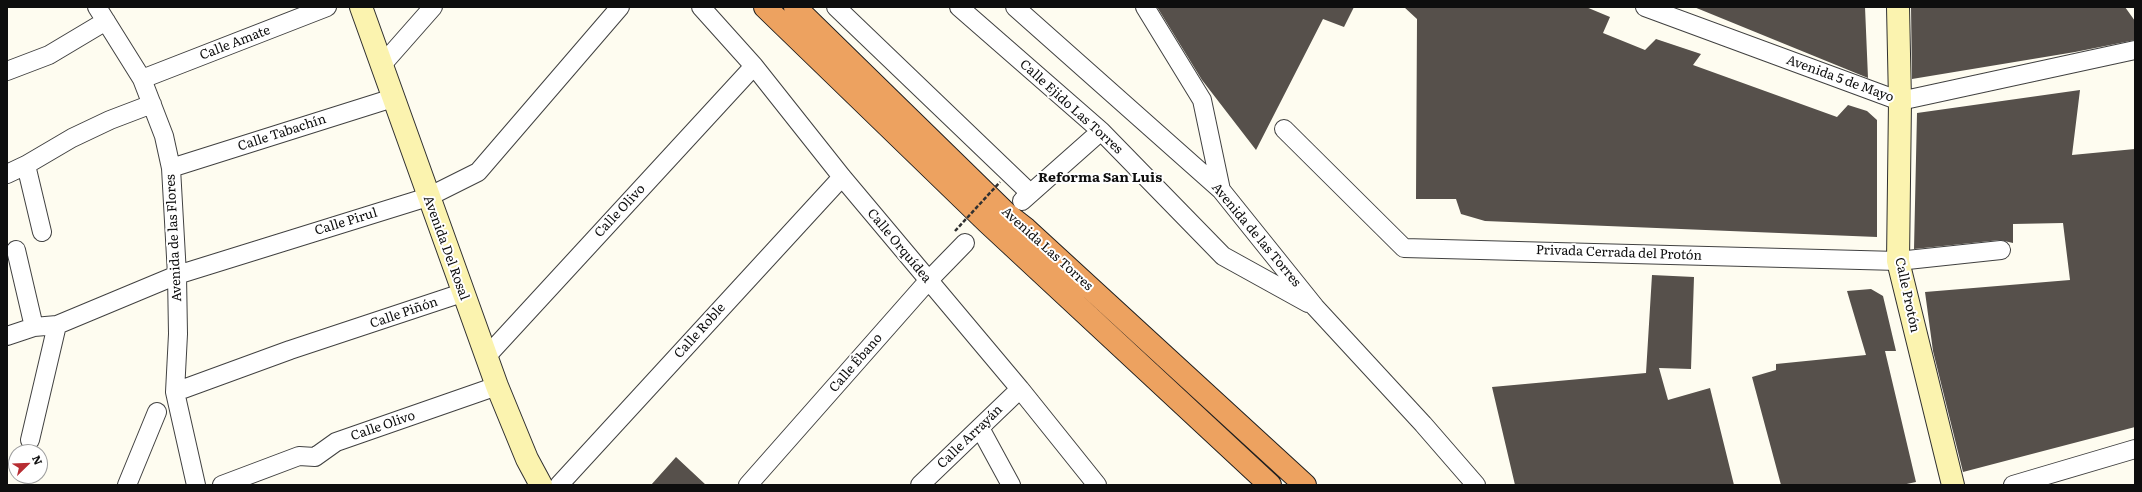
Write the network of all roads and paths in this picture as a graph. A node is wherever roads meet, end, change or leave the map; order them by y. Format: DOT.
graph roads {
  1 [pos="327,7"];
  2 [pos="361,7"];
  3 [pos="433,7"];
  4 [pos="620,7"];
  5 [pos="701,7"];
  6 [pos="765,7"];
  7 [pos="795,7"];
  8 [pos="836,7"];
  9 [pos="959,7"];
  10 [pos="1015,7"];
  11 [pos="1145,7"];
  12 [pos="1645,7"];
  13 [pos="1898,7"];
  14 [pos="101,14"];
  15 [pos="2135,50"];
  16 [pos="381,66"];
  17 [pos="754,66"];
  18 [pos="7,71"];
  19 [pos="142,79"];
  20 [pos="393,98"];
  21 [pos="1900,101"];
  22 [pos="152,104"];
  23 [pos="1284,129"];
  24 [pos="1101,132"];
  25 [pos="26,166"];
  26 [pos="171,168"];
  27 [pos="7,174"];
  28 [pos="842,177"];
  29 [pos="1000,182"];
  30 [pos="1221,190"];
  31 [pos="428,197"];
  32 [pos="42,232"];
  33 [pos="960,237"];
  34 [pos="16,250"];
  35 [pos="2001,250"];
  36 [pos="1898,261"];
  37 [pos="177,275"];
  38 [pos="928,281"];
  39 [pos="462,293"];
  40 [pos="1315,308"];
  41 [pos="56,325"];
  42 [pos="34,327"];
  43 [pos="7,336"];
  44 [pos="486,357"];
  45 [pos="497,386"];
  46 [pos="1020,389"];
  47 [pos="175,392"];
  48 [pos="157,412"];
  49 [pos="980,428"];
  50 [pos="30,440"];
  51 [pos="2135,449"];
  52 [pos="127,485"];
  53 [pos="196,485"];
  54 [pos="222,485"];
  55 [pos="541,485"];
  56 [pos="559,485"];
  57 [pos="748,485"];
  58 [pos="920,485"];
  59 [pos="1011,485"];
  60 [pos="1097,485"];
  61 [pos="1270,485"];
  62 [pos="1305,485"];
  63 [pos="1476,485"];
  64 [pos="1953,485"];
  65 [pos="2013,485"];
  1 -- 19 [label="street, Calle Amate"];
  2 -- 16 [label="street, Avenida Del Rosal"];
  3 -- 16 [label="street"];
  4 -- 31 [label="street, Calle Pirul"];
  5 -- 17 [label="street, Calle Orquídea"];
  6 -- 61 [label="highway, Avenida Las Torres"];
  7 -- 62 [label="highway, Avenida Las Torres"];
  8 -- 24 [label="street"];
  9 -- 24 [label="street, Calle Ejido Las Torres"];
  10 -- 30 [label="street, Avenida de las Torres"];
  11 -- 30 [label="street"];
  12 -- 21 [label="street, Avenida 5 de Mayo"];
  13 -- 21 [label="street, Calle Protón"];
  14 -- 18 [label="street"];
  14 -- 19 [label="street, Avenida de las Flores"];
  15 -- 21 [label="street, Avenida 5 de Mayo"];
  16 -- 20 [label="street, Avenida Del Rosal"];
  17 -- 28 [label="street, Calle Orquídea"];
  17 -- 44 [label="street, Calle Olivo"];
  19 -- 22 [label="street, Avenida de las Flores"];
  20 -- 26 [label="street, Calle Tabachín"];
  20 -- 31 [label="street, Avenida Del Rosal"];
  21 -- 36 [label="street, Calle Protón"];
  22 -- 25 [label="street"];
  22 -- 26 [label="street, Avenida de las Flores"];
  23 -- 36 [label="street, Privada Cerrada del Protón"];
  24 -- 40 [label="street, Calle Ejido Las Torres"];
  25 -- 27 [label="street"];
  25 -- 32 [label="street"];
  26 -- 37 [label="street, Avenida de las Flores"];
  28 -- 38 [label="street, Calle Orquídea"];
  28 -- 56 [label="street, Calle Roble"];
  29 -- 33 [label="path, bridge"];
  30 -- 40 [label="street, Avenida de las Torres"];
  31 -- 37 [label="street, Calle Pirul"];
  31 -- 39 [label="street, Avenida Del Rosal"];
  33 -- 38 [label="street, Calle Ébano"];
  34 -- 42 [label="street"];
  35 -- 36 [label="street, Privada Cerrada del Protón"];
  36 -- 64 [label="street, Calle Protón"];
  37 -- 41 [label="street, Calle Pirul"];
  37 -- 47 [label="street, Avenida de las Flores"];
  38 -- 46 [label="street, Calle Orquídea"];
  38 -- 57 [label="street, Calle Ébano"];
  39 -- 44 [label="street, Avenida Del Rosal"];
  39 -- 47 [label="street, Calle Piñón"];
  40 -- 63 [label="street, Avenida de las Torres"];
  41 -- 42 [label="street, Calle Pirul"];
  41 -- 50 [label="street"];
  42 -- 43 [label="street, Calle Pirul"];
  44 -- 45 [label="street, Avenida Del Rosal"];
  45 -- 54 [label="street, Calle Olivo"];
  45 -- 55 [label="street, Avenida Del Rosal"];
  46 -- 49 [label="street, Calle Arrayán"];
  46 -- 60 [label="street, Calle Orquídea"];
  47 -- 53 [label="street, Avenida de las Flores"];
  48 -- 52 [label="street"];
  49 -- 58 [label="street, Calle Arrayán"];
  49 -- 59 [label="street"];
  51 -- 65 [label="street"];
}
